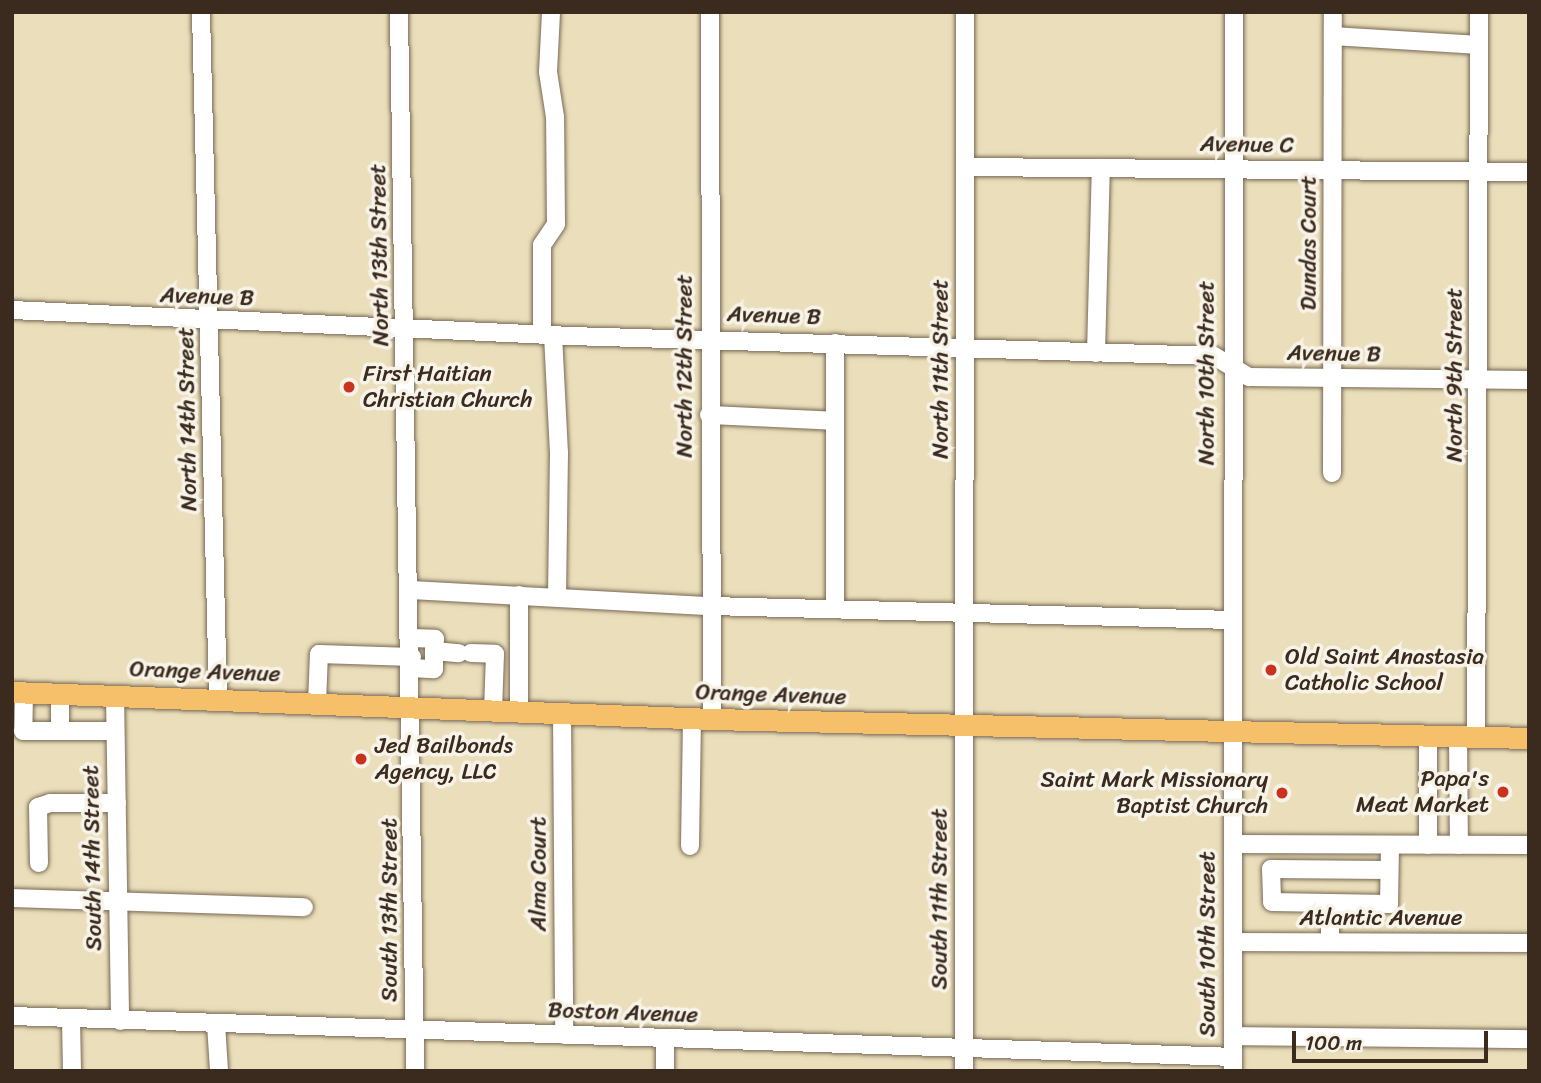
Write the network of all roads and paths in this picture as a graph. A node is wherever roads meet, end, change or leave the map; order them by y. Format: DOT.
graph roads {
  1 [pos="201,12"];
  2 [pos="399,12"];
  3 [pos="551,12"];
  4 [pos="710,12"];
  5 [pos="965,12"];
  6 [pos="1234,12"];
  7 [pos="1333,12"];
  8 [pos="1479,12"];
  9 [pos="1333,36"];
  10 [pos="1479,44"];
  11 [pos="965,167"];
  12 [pos="1101,168"];
  13 [pos="1233,169"];
  14 [pos="1333,170"];
  15 [pos="1479,172"];
  16 [pos="1529,172"];
  17 [pos="12,310"];
  18 [pos="210,322"];
  19 [pos="407,327"];
  20 [pos="548,334"];
  21 [pos="708,338"];
  22 [pos="835,343"];
  23 [pos="965,348"];
  24 [pos="1096,352"];
  25 [pos="1231,368"];
  26 [pos="1333,379"];
  27 [pos="1479,380"];
  28 [pos="1529,380"];
  29 [pos="709,415"];
  30 [pos="835,421"];
  31 [pos="1332,474"];
  32 [pos="411,590"];
  33 [pos="519,595"];
  34 [pos="557,597"];
  35 [pos="711,606"];
  36 [pos="835,609"];
  37 [pos="965,612"];
  38 [pos="1232,620"];
  39 [pos="412,638"];
  40 [pos="435,651"];
  41 [pos="412,663"];
  42 [pos="18,692"];
  43 [pos="60,693"];
  44 [pos="115,695"];
  45 [pos="218,699"];
  46 [pos="317,703"];
  47 [pos="413,707"];
  48 [pos="493,710"];
  49 [pos="519,711"];
  50 [pos="562,713"];
  51 [pos="702,719"];
  52 [pos="965,727"];
  53 [pos="60,731"];
  54 [pos="115,732"];
  55 [pos="1233,734"];
  56 [pos="1428,736"];
  57 [pos="1467,737"];
  58 [pos="1529,738"];
  59 [pos="117,803"];
  60 [pos="1233,844"];
  61 [pos="1390,845"];
  62 [pos="1428,845"];
  63 [pos="1459,845"];
  64 [pos="1529,845"];
  65 [pos="690,846"];
  66 [pos="39,863"];
  67 [pos="1389,870"];
  68 [pos="12,898"];
  69 [pos="118,903"];
  70 [pos="1330,903"];
  71 [pos="304,907"];
  72 [pos="1233,942"];
  73 [pos="1330,942"];
  74 [pos="1529,943"];
  75 [pos="12,1016"];
  76 [pos="71,1019"];
  77 [pos="120,1021"];
  78 [pos="216,1024"];
  79 [pos="415,1031"];
  80 [pos="564,1035"];
  81 [pos="1233,1036"];
  82 [pos="1529,1038"];
  83 [pos="665,1039"];
  84 [pos="964,1049"];
  85 [pos="1233,1064"];
  86 [pos="72,1071"];
  87 [pos="219,1071"];
  88 [pos="415,1071"];
  89 [pos="665,1071"];
  90 [pos="964,1071"];
  1 -- 18 [label="street, North 14th Street"];
  2 -- 19 [label="street, North 13th Street"];
  3 -- 20 [label="street"];
  4 -- 21 [label="street, North 12th Street"];
  5 -- 11 [label="street, North 11th Street"];
  6 -- 13 [label="street, North 10th Street"];
  7 -- 9 [label="street, Dundas Court"];
  8 -- 10 [label="street, North 9th Street"];
  9 -- 10 [label="street"];
  9 -- 14 [label="street, Dundas Court"];
  10 -- 15 [label="street, North 9th Street"];
  11 -- 12 [label="street, Avenue C"];
  11 -- 23 [label="street, North 11th Street"];
  12 -- 13 [label="street, Avenue C"];
  12 -- 24 [label="street"];
  13 -- 14 [label="street, Avenue C"];
  13 -- 25 [label="street, North 10th Street"];
  14 -- 15 [label="street, Avenue C"];
  14 -- 26 [label="street, Dundas Court"];
  15 -- 16 [label="street, Avenue C"];
  15 -- 27 [label="street, North 9th Street"];
  17 -- 18 [label="street, Avenue B"];
  18 -- 19 [label="street, Avenue B"];
  18 -- 45 [label="street, North 14th Street"];
  19 -- 20 [label="street, Avenue B"];
  19 -- 32 [label="street, North 13th Street"];
  20 -- 21 [label="street, Avenue B"];
  20 -- 34 [label="street"];
  21 -- 22 [label="street, Avenue B"];
  21 -- 29 [label="street, North 12th Street"];
  22 -- 23 [label="street, Avenue B"];
  22 -- 30 [label="street"];
  23 -- 24 [label="street, Avenue B"];
  23 -- 37 [label="street, North 11th Street"];
  24 -- 25 [label="street, Avenue B"];
  25 -- 26 [label="street, Avenue B"];
  25 -- 38 [label="street, North 10th Street"];
  26 -- 27 [label="street, Avenue B"];
  26 -- 31 [label="street, Dundas Court"];
  27 -- 28 [label="street, Avenue B"];
  27 -- 57 [label="street, North 9th Street"];
  29 -- 30 [label="street"];
  29 -- 35 [label="street, North 12th Street"];
  30 -- 36 [label="street"];
  32 -- 33 [label="street"];
  32 -- 39 [label="street, North 13th Street"];
  33 -- 34 [label="street"];
  33 -- 49 [label="street"];
  34 -- 35 [label="street"];
  35 -- 36 [label="street"];
  35 -- 51 [label="street, North 12th Street"];
  36 -- 37 [label="street"];
  37 -- 38 [label="street"];
  37 -- 52 [label="street, North 11th Street"];
  38 -- 55 [label="street, North 10th Street"];
  39 -- 40 [label="street"];
  39 -- 41 [label="street, North 13th Street"];
  40 -- 41 [label="street"];
  40 -- 48 [label="street"];
  41 -- 46 [label="street"];
  41 -- 47 [label="street, North 13th Street"];
  42 -- 43 [label="main road, Orange Avenue"];
  42 -- 53 [label="street"];
  43 -- 44 [label="main road, Orange Avenue"];
  43 -- 53 [label="street"];
  44 -- 45 [label="main road, Orange Avenue"];
  44 -- 54 [label="street, South 14th Street"];
  45 -- 46 [label="main road, Orange Avenue"];
  46 -- 47 [label="main road, Orange Avenue"];
  47 -- 48 [label="main road, Orange Avenue"];
  47 -- 79 [label="street, South 13th Street"];
  48 -- 49 [label="main road, Orange Avenue"];
  49 -- 50 [label="main road, Orange Avenue"];
  50 -- 51 [label="main road, Orange Avenue"];
  50 -- 80 [label="street, Alma Court"];
  51 -- 52 [label="main road, Orange Avenue"];
  51 -- 65 [label="street, North 12th Street"];
  52 -- 55 [label="main road, Orange Avenue"];
  52 -- 84 [label="street, South 11th Street"];
  53 -- 54 [label="street"];
  54 -- 59 [label="street, South 14th Street"];
  55 -- 56 [label="main road, Orange Avenue"];
  55 -- 60 [label="street, South 10th Street"];
  56 -- 57 [label="main road, Orange Avenue"];
  56 -- 62 [label="street"];
  57 -- 58 [label="main road, Orange Avenue"];
  57 -- 63 [label="street, North 9th Street"];
  59 -- 66 [label="street"];
  59 -- 69 [label="street, South 14th Street"];
  60 -- 61 [label="street"];
  60 -- 72 [label="street, South 10th Street"];
  61 -- 62 [label="street"];
  61 -- 67 [label="street"];
  62 -- 63 [label="street"];
  63 -- 64 [label="street"];
  67 -- 70 [label="street"];
  67 -- 70 [label="street"];
  68 -- 69 [label="street"];
  69 -- 71 [label="street"];
  69 -- 77 [label="street, South 14th Street"];
  70 -- 73 [label="street"];
  72 -- 73 [label="street, Atlantic Avenue"];
  72 -- 81 [label="street, South 10th Street"];
  73 -- 74 [label="street, Atlantic Avenue"];
  75 -- 76 [label="street, Boston Avenue"];
  76 -- 77 [label="street, Boston Avenue"];
  76 -- 86 [label="street"];
  77 -- 78 [label="street, Boston Avenue"];
  78 -- 79 [label="street, Boston Avenue"];
  78 -- 87 [label="street"];
  79 -- 80 [label="street, Boston Avenue"];
  79 -- 88 [label="street, South 13th Street"];
  80 -- 83 [label="street, Boston Avenue"];
  81 -- 82 [label="street"];
  81 -- 85 [label="street, South 10th Street"];
  83 -- 84 [label="street, Boston Avenue"];
  83 -- 89 [label="street"];
  84 -- 85 [label="street, Boston Avenue"];
  84 -- 90 [label="street, South 11th Street"];
}
